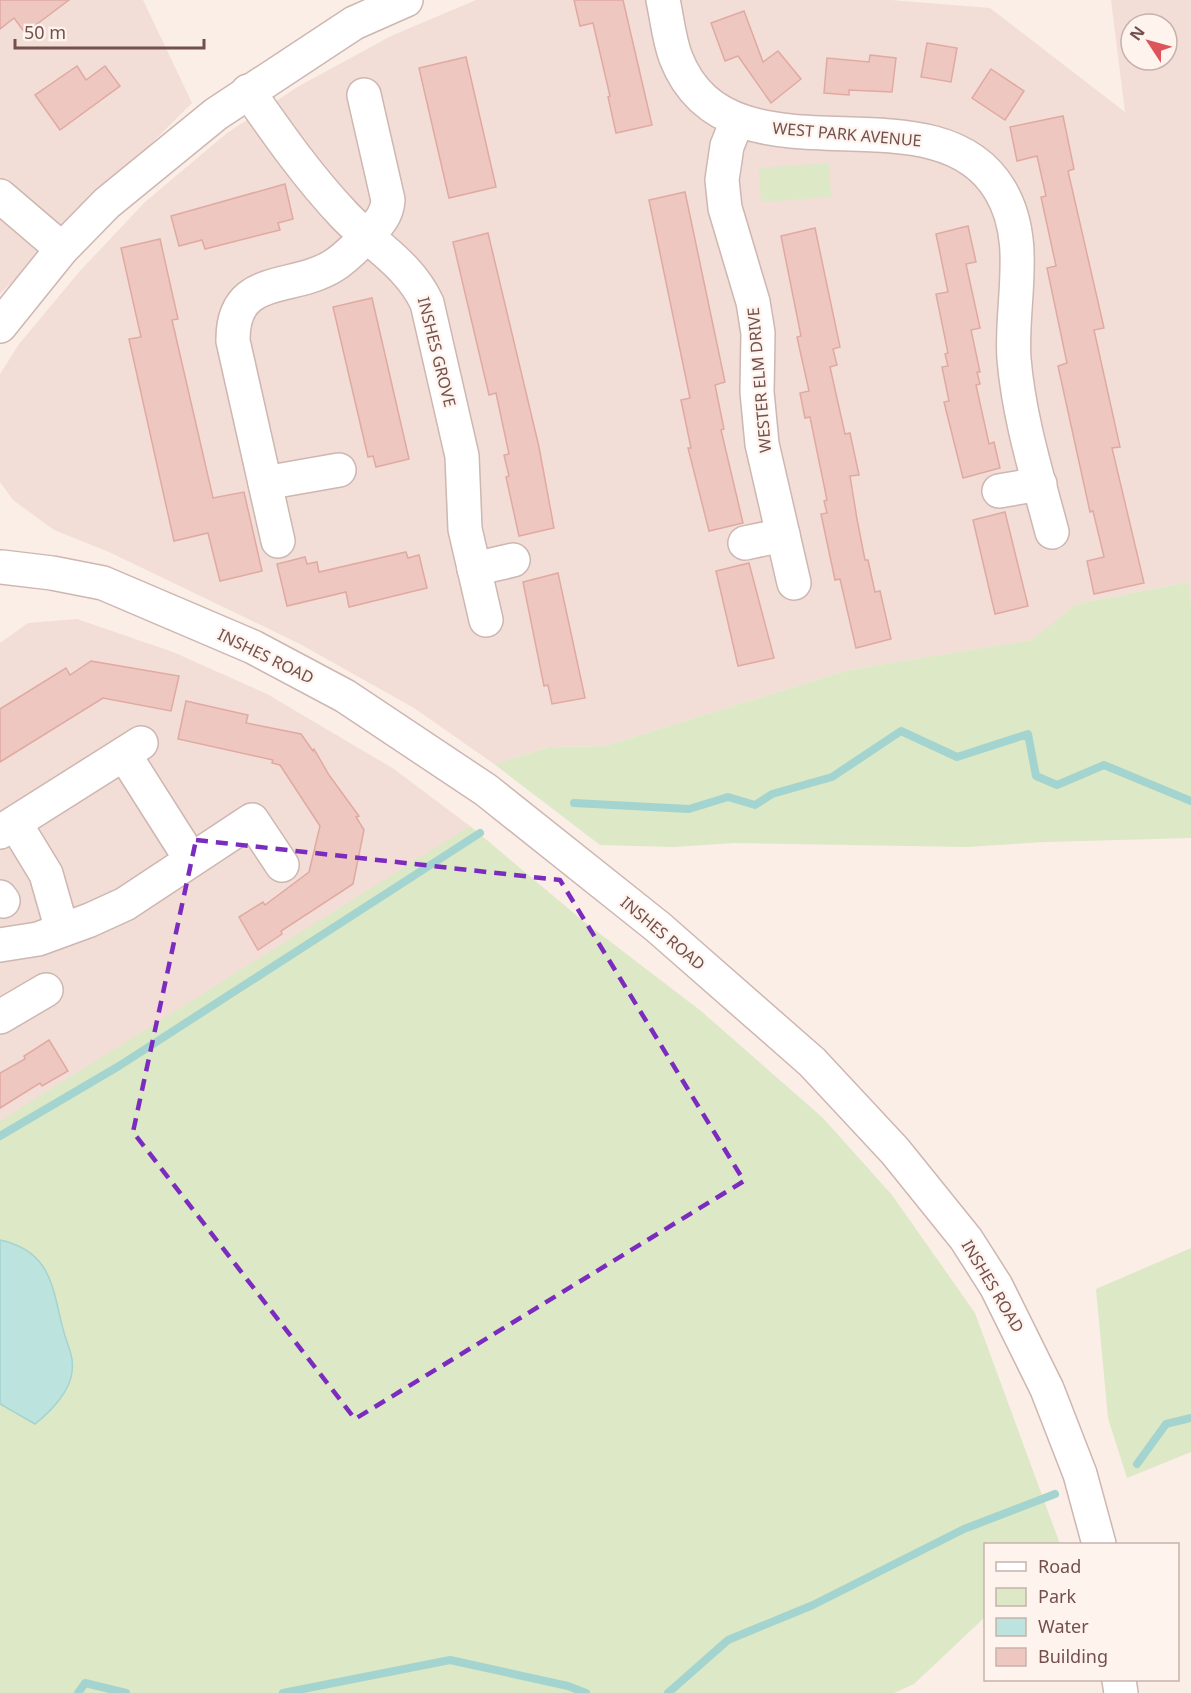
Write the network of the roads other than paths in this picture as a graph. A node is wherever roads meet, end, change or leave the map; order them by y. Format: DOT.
graph roads {
  1 [pos="405,0"];
  2 [pos="663,0"];
  3 [pos="248,91"];
  4 [pos="364,95"];
  5 [pos="737,121"];
  6 [pos="0,196"];
  7 [pos="368,236"];
  8 [pos="62,249"];
  9 [pos="0,326"];
  10 [pos="339,470"];
  11 [pos="265,483"];
  12 [pos="1040,484"];
  13 [pos="999,491"];
  14 [pos="1052,532"];
  15 [pos="783,535"];
  16 [pos="278,541"];
  17 [pos="745,543"];
  18 [pos="1,560"];
  19 [pos="513,560"];
  20 [pos="474,569"];
  21 [pos="794,583"];
  22 [pos="486,620"];
  23 [pos="7,828"];
  24 [pos="190,858"];
  25 [pos="282,865"];
  26 [pos="62,930"];
  27 [pos="0,945"];
  28 [pos="46,990"];
  29 [pos="0,1017"];
  30 [pos="1098,1543"];
  1 -- 3 [label="street"];
  2 -- 5 [label="street, WEST PARK AVENUE"];
  3 -- 7 [label="street, INSHES GROVE"];
  3 -- 8 [label="street"];
  4 -- 7 [label="street"];
  5 -- 12 [label="street, WEST PARK AVENUE"];
  5 -- 15 [label="street, WESTER ELM DRIVE"];
  6 -- 8 [label="street"];
  7 -- 11 [label="street"];
  7 -- 20 [label="street, INSHES GROVE"];
  8 -- 9 [label="street"];
  10 -- 11 [label="street"];
  11 -- 16 [label="street"];
  12 -- 13 [label="street"];
  12 -- 14 [label="street, WEST PARK AVENUE"];
  15 -- 17 [label="street"];
  15 -- 21 [label="street, WESTER ELM DRIVE"];
  18 -- 30 [label="street, INSHES ROAD"];
  19 -- 20 [label="street"];
  20 -- 22 [label="street, INSHES GROVE"];
  23 -- 24 [label="street"];
  23 -- 26 [label="street"];
  24 -- 25 [label="street"];
  24 -- 26 [label="street"];
  26 -- 27 [label="street"];
  28 -- 29 [label="street"];
}
